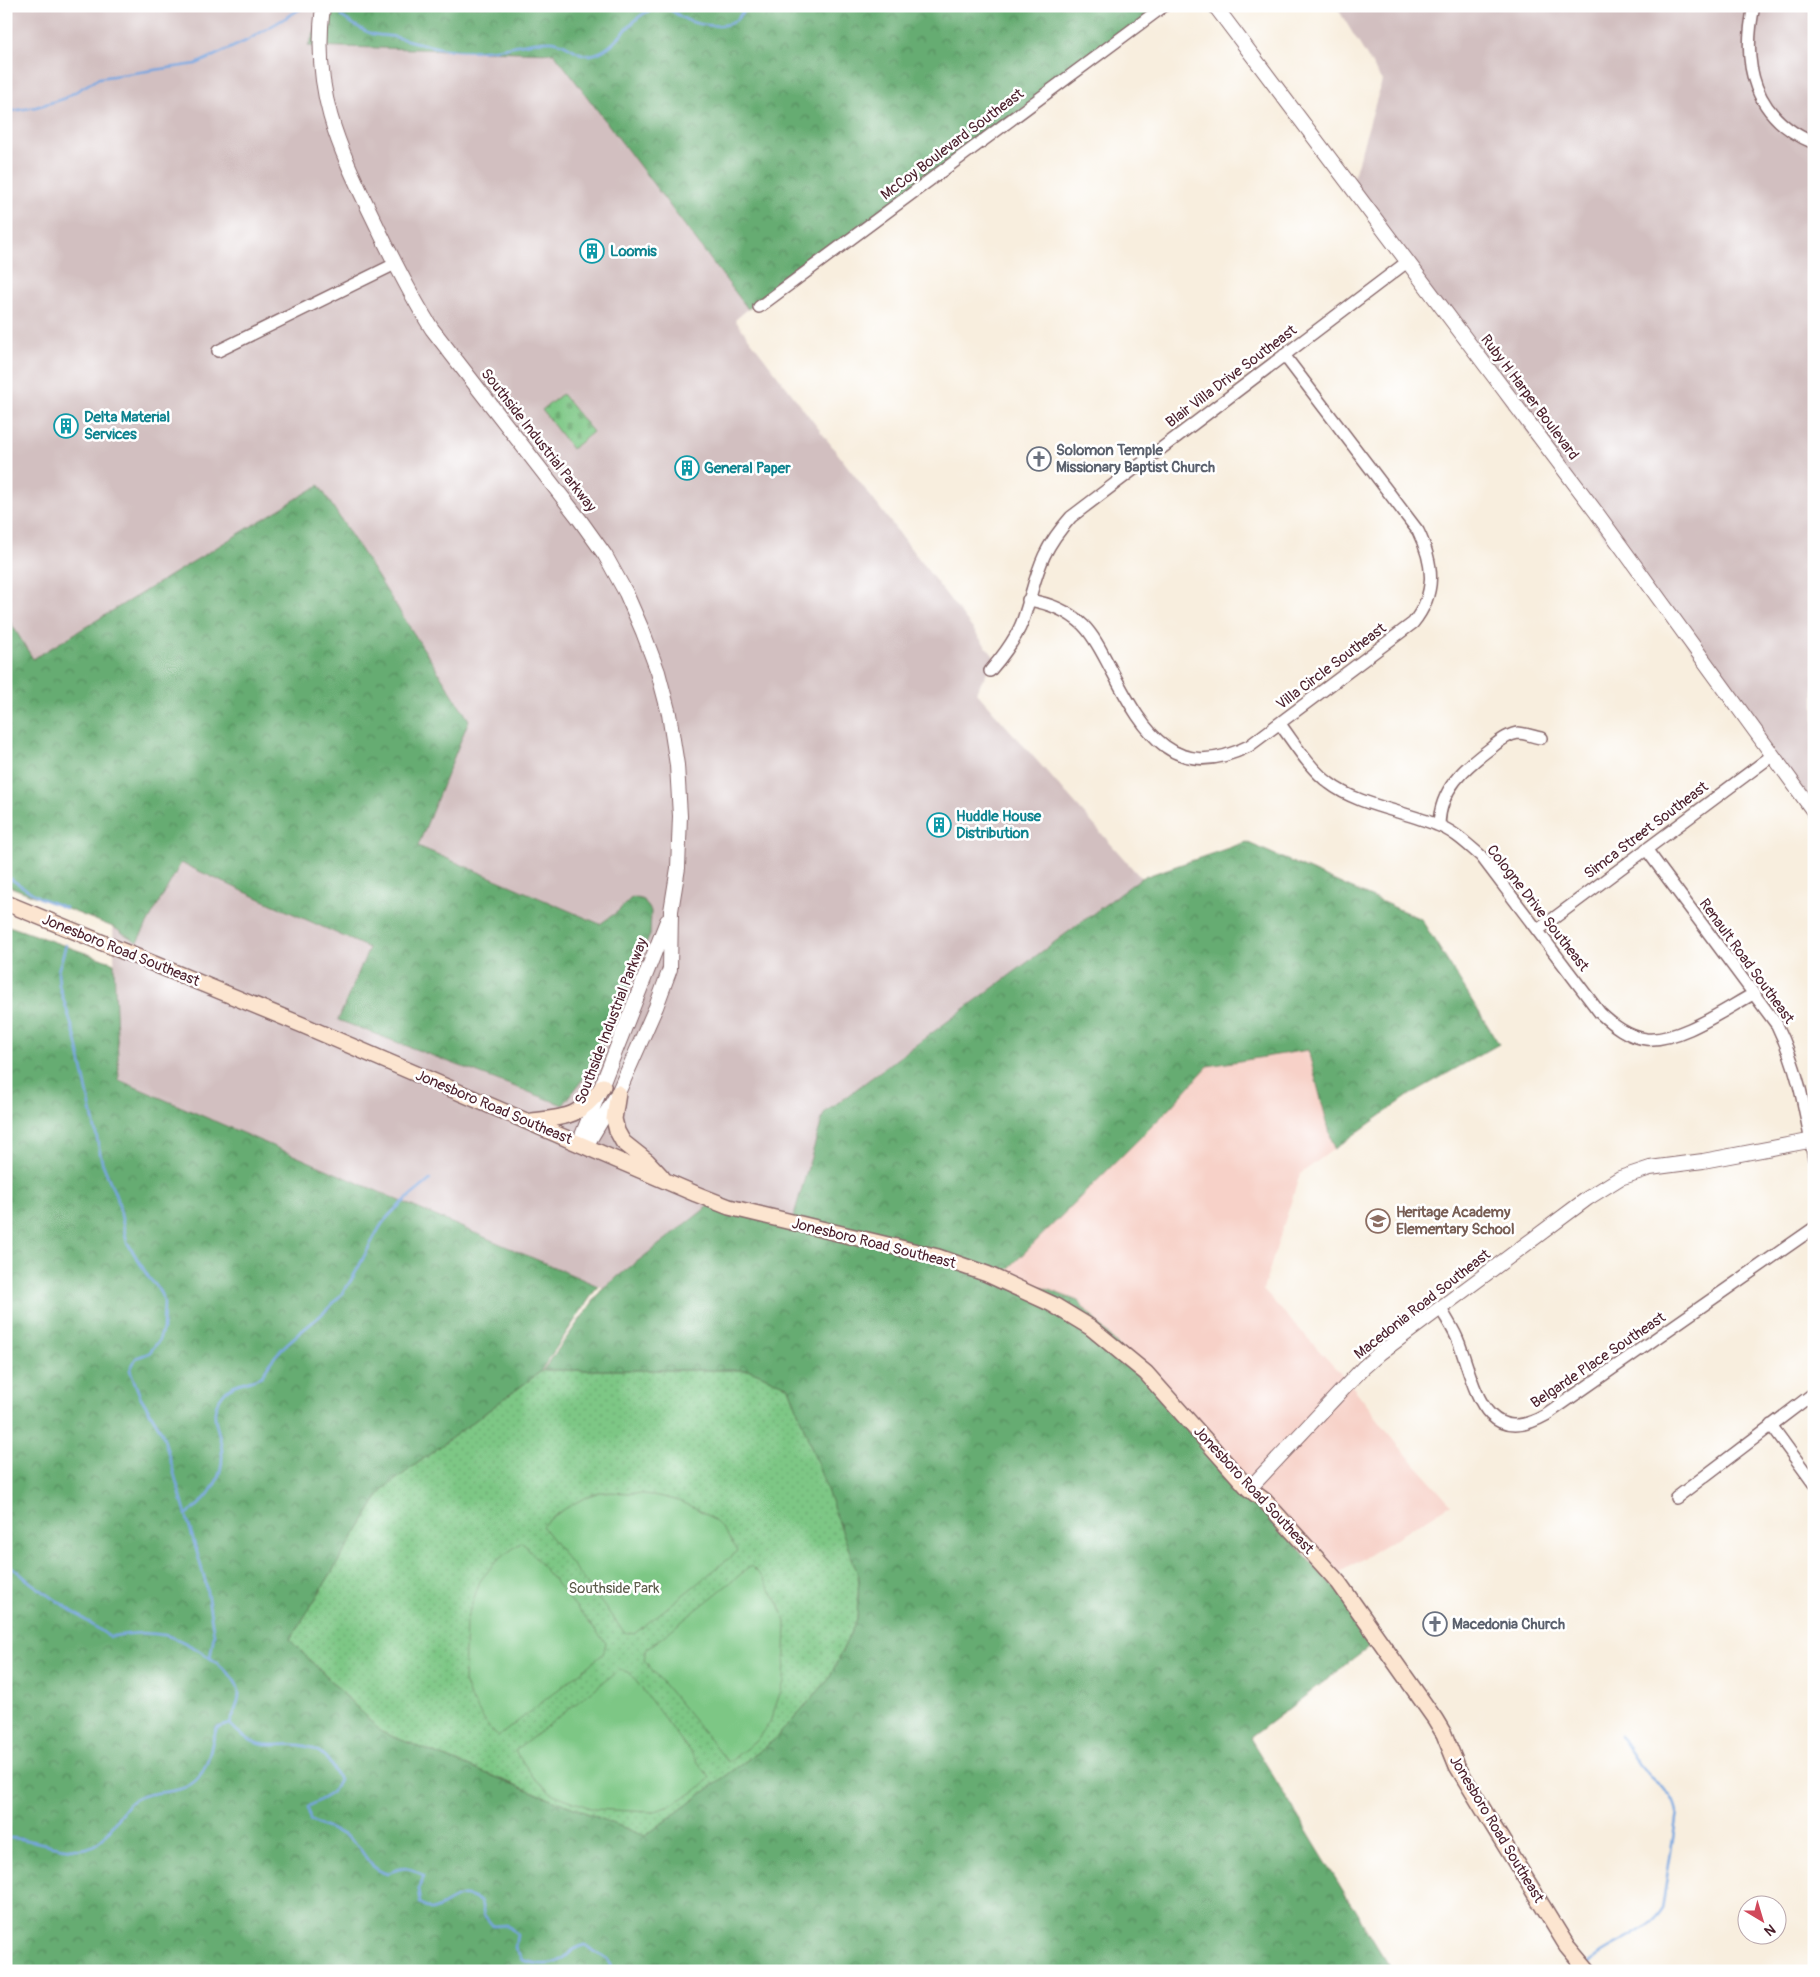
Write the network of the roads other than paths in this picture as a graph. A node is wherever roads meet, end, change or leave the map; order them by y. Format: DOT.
graph roads {
  1 [pos="323,6"];
  2 [pos="1164,6"];
  3 [pos="1215,6"];
  4 [pos="1754,6"];
  5 [pos="1814,143"];
  6 [pos="1407,262"];
  7 [pos="395,264"];
  8 [pos="759,306"];
  9 [pos="218,351"];
  10 [pos="1284,354"];
  11 [pos="1028,600"];
  12 [pos="990,671"];
  13 [pos="1280,724"];
  14 [pos="1540,738"];
  15 [pos="1772,755"];
  16 [pos="1814,812"];
  17 [pos="1438,825"];
  18 [pos="1646,849"];
  19 [pos="6,903"];
  20 [pos="671,911"];
  21 [pos="1538,930"];
  22 [pos="1755,993"];
  23 [pos="620,1043"];
  24 [pos="637,1050"];
  25 [pos="603,1086"];
  26 [pos="618,1093"];
  27 [pos="530,1121"];
  28 [pos="1812,1140"];
  29 [pos="582,1145"];
  30 [pos="1814,1159"];
  31 [pos="665,1180"];
  32 [pos="1814,1228"];
  33 [pos="1441,1309"];
  34 [pos="1814,1392"];
  35 [pos="1771,1425"];
  36 [pos="1814,1484"];
  37 [pos="1249,1489"];
  38 [pos="1676,1498"];
  39 [pos="1588,1971"];
  1 -- 7 [label="street, Southside Industrial Parkway"];
  2 -- 8 [label="street, McCoy Boulevard Southeast"];
  3 -- 6 [label="street, Ruby H Harper Boulevard"];
  4 -- 5 [label="street"];
  6 -- 10 [label="street, Blair Villa Drive Southeast"];
  6 -- 15 [label="street, Ruby H Harper Boulevard"];
  7 -- 9 [label="street"];
  7 -- 20 [label="street, Southside Industrial Parkway"];
  10 -- 11 [label="street, Blair Villa Drive Southeast"];
  10 -- 13 [label="street, Villa Circle Southeast"];
  11 -- 12 [label="street, Blair Villa Drive Southeast"];
  11 -- 13 [label="street, Villa Circle Southeast"];
  13 -- 17 [label="street, Cologne Drive Southeast"];
  14 -- 17 [label="street"];
  15 -- 16 [label="street, Ruby H Harper Boulevard"];
  15 -- 18 [label="street, Simca Street Southeast"];
  17 -- 21 [label="street, Cologne Drive Southeast"];
  18 -- 21 [label="street, Simca Street Southeast"];
  18 -- 22 [label="street, Renault Road Southeast"];
  19 -- 27 [label="main road, Jonesboro Road Southeast"];
  20 -- 23 [label="street, Southside Industrial Parkway"];
  20 -- 24 [label="street, Southside Industrial Parkway"];
  21 -- 22 [label="street, Cologne Drive Southeast"];
  22 -- 28 [label="street, Renault Road Southeast"];
  23 -- 24 [label="street"];
  23 -- 25 [label="street, Southside Industrial Parkway"];
  24 -- 26 [label="street, Southside Industrial Parkway"];
  25 -- 27 [label="main road"];
  25 -- 29 [label="street, Southside Industrial Parkway"];
  26 -- 29 [label="street, Southside Industrial Parkway"];
  26 -- 31 [label="main road"];
  27 -- 29 [label="main road, Jonesboro Road Southeast"];
  28 -- 30 [label="street, Renault Road Southeast"];
  28 -- 33 [label="street, Macedonia Road Southeast"];
  29 -- 31 [label="main road, Jonesboro Road Southeast"];
  31 -- 37 [label="main road, Jonesboro Road Southeast"];
  32 -- 33 [label="street, Belgarde Place Southeast"];
  33 -- 37 [label="street, Macedonia Road Southeast"];
  34 -- 35 [label="street"];
  35 -- 36 [label="street"];
  35 -- 38 [label="street"];
  37 -- 39 [label="main road, Jonesboro Road Southeast"];
}
